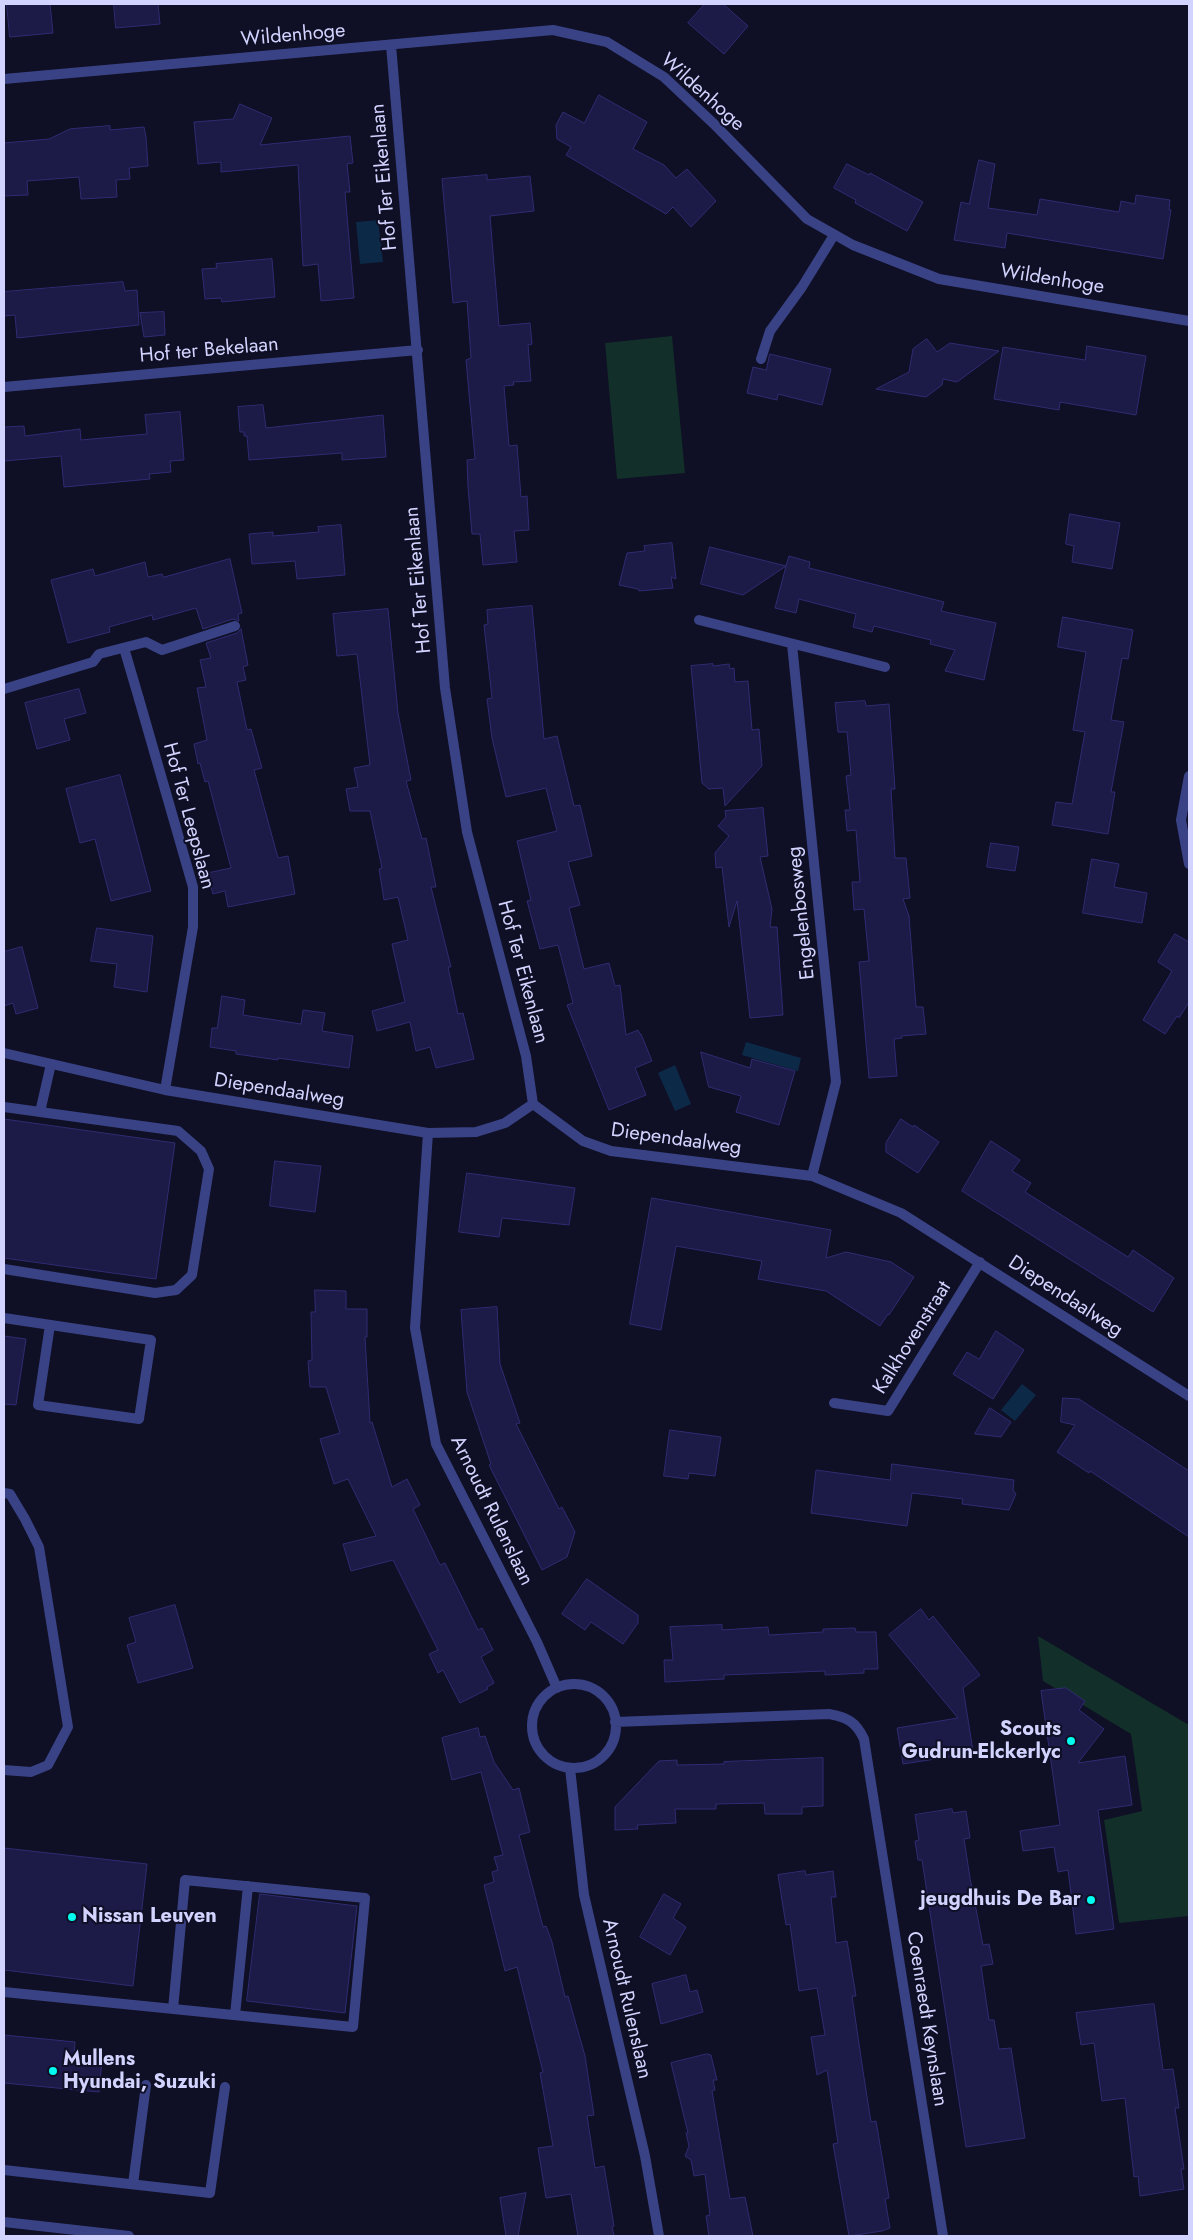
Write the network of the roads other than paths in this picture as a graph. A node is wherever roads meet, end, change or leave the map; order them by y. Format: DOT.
graph roads {
  1 [pos="391,45"];
  2 [pos="4,79"];
  3 [pos="834,235"];
  4 [pos="1189,321"];
  5 [pos="418,350"];
  6 [pos="761,359"];
  7 [pos="4,387"];
  8 [pos="699,620"];
  9 [pos="234,626"];
  10 [pos="792,644"];
  11 [pos="124,648"];
  12 [pos="885,667"];
  13 [pos="4,689"];
  14 [pos="1189,776"];
  15 [pos="1189,864"];
  16 [pos="4,1053"];
  17 [pos="51,1064"];
  18 [pos="165,1090"];
  19 [pos="534,1104"];
  20 [pos="4,1107"];
  21 [pos="40,1112"];
  22 [pos="428,1133"];
  23 [pos="812,1176"];
  24 [pos="980,1262"];
  25 [pos="4,1269"];
  26 [pos="4,1318"];
  27 [pos="50,1325"];
  28 [pos="1189,1396"];
  29 [pos="834,1403"];
  30 [pos="4,1493"];
  31 [pos="557,1688"];
  32 [pos="615,1722"];
  33 [pos="570,1768"];
  34 [pos="4,1770"];
  35 [pos="248,1886"];
  36 [pos="4,1992"];
  37 [pos="173,2009"];
  38 [pos="235,2015"];
  39 [pos="146,2085"];
  40 [pos="225,2086"];
  41 [pos="4,2170"];
  42 [pos="133,2184"];
  43 [pos="4,2222"];
  44 [pos="129,2236"];
  45 [pos="659,2236"];
  46 [pos="943,2236"];
  1 -- 2 [label="street, Wildenhoge"];
  1 -- 3 [label="street, Wildenhoge"];
  1 -- 5 [label="street, Hof Ter Eikenlaan"];
  3 -- 4 [label="street, Wildenhoge"];
  3 -- 6 [label="street"];
  5 -- 7 [label="street, Hof ter Bekelaan"];
  5 -- 19 [label="street, Hof Ter Eikenlaan"];
  8 -- 10 [label="street"];
  9 -- 11 [label="street"];
  10 -- 12 [label="street"];
  10 -- 23 [label="street, Engelenbosweg"];
  11 -- 13 [label="street"];
  11 -- 18 [label="street, Hof Ter Leepslaan"];
  14 -- 15 [label="street"];
  16 -- 17 [label="street, Diependaalweg"];
  17 -- 18 [label="street, Diependaalweg"];
  17 -- 21 [label="street"];
  18 -- 22 [label="street, Diependaalweg"];
  19 -- 22 [label="street, Diependaalweg"];
  19 -- 23 [label="street, Diependaalweg"];
  20 -- 21 [label="street"];
  21 -- 25 [label="street"];
  22 -- 31 [label="street, Arnoudt Rulenslaan"];
  23 -- 24 [label="street, Diependaalweg"];
  24 -- 28 [label="street, Diependaalweg"];
  24 -- 29 [label="street, Kalkhovenstraat"];
  26 -- 27 [label="street"];
  27 -- 27 [label="street"];
  30 -- 34 [label="street"];
  31 -- 32 [label="street"];
  31 -- 33 [label="street"];
  32 -- 33 [label="street"];
  32 -- 46 [label="street, Coenraedt Keynslaan"];
  33 -- 45 [label="street, Arnoudt Rulenslaan"];
  35 -- 37 [label="street"];
  35 -- 38 [label="street"];
  35 -- 38 [label="street"];
  36 -- 37 [label="street"];
  37 -- 38 [label="street"];
  39 -- 42 [label="street"];
  40 -- 42 [label="street"];
  41 -- 42 [label="street"];
  43 -- 44 [label="street"];
}
